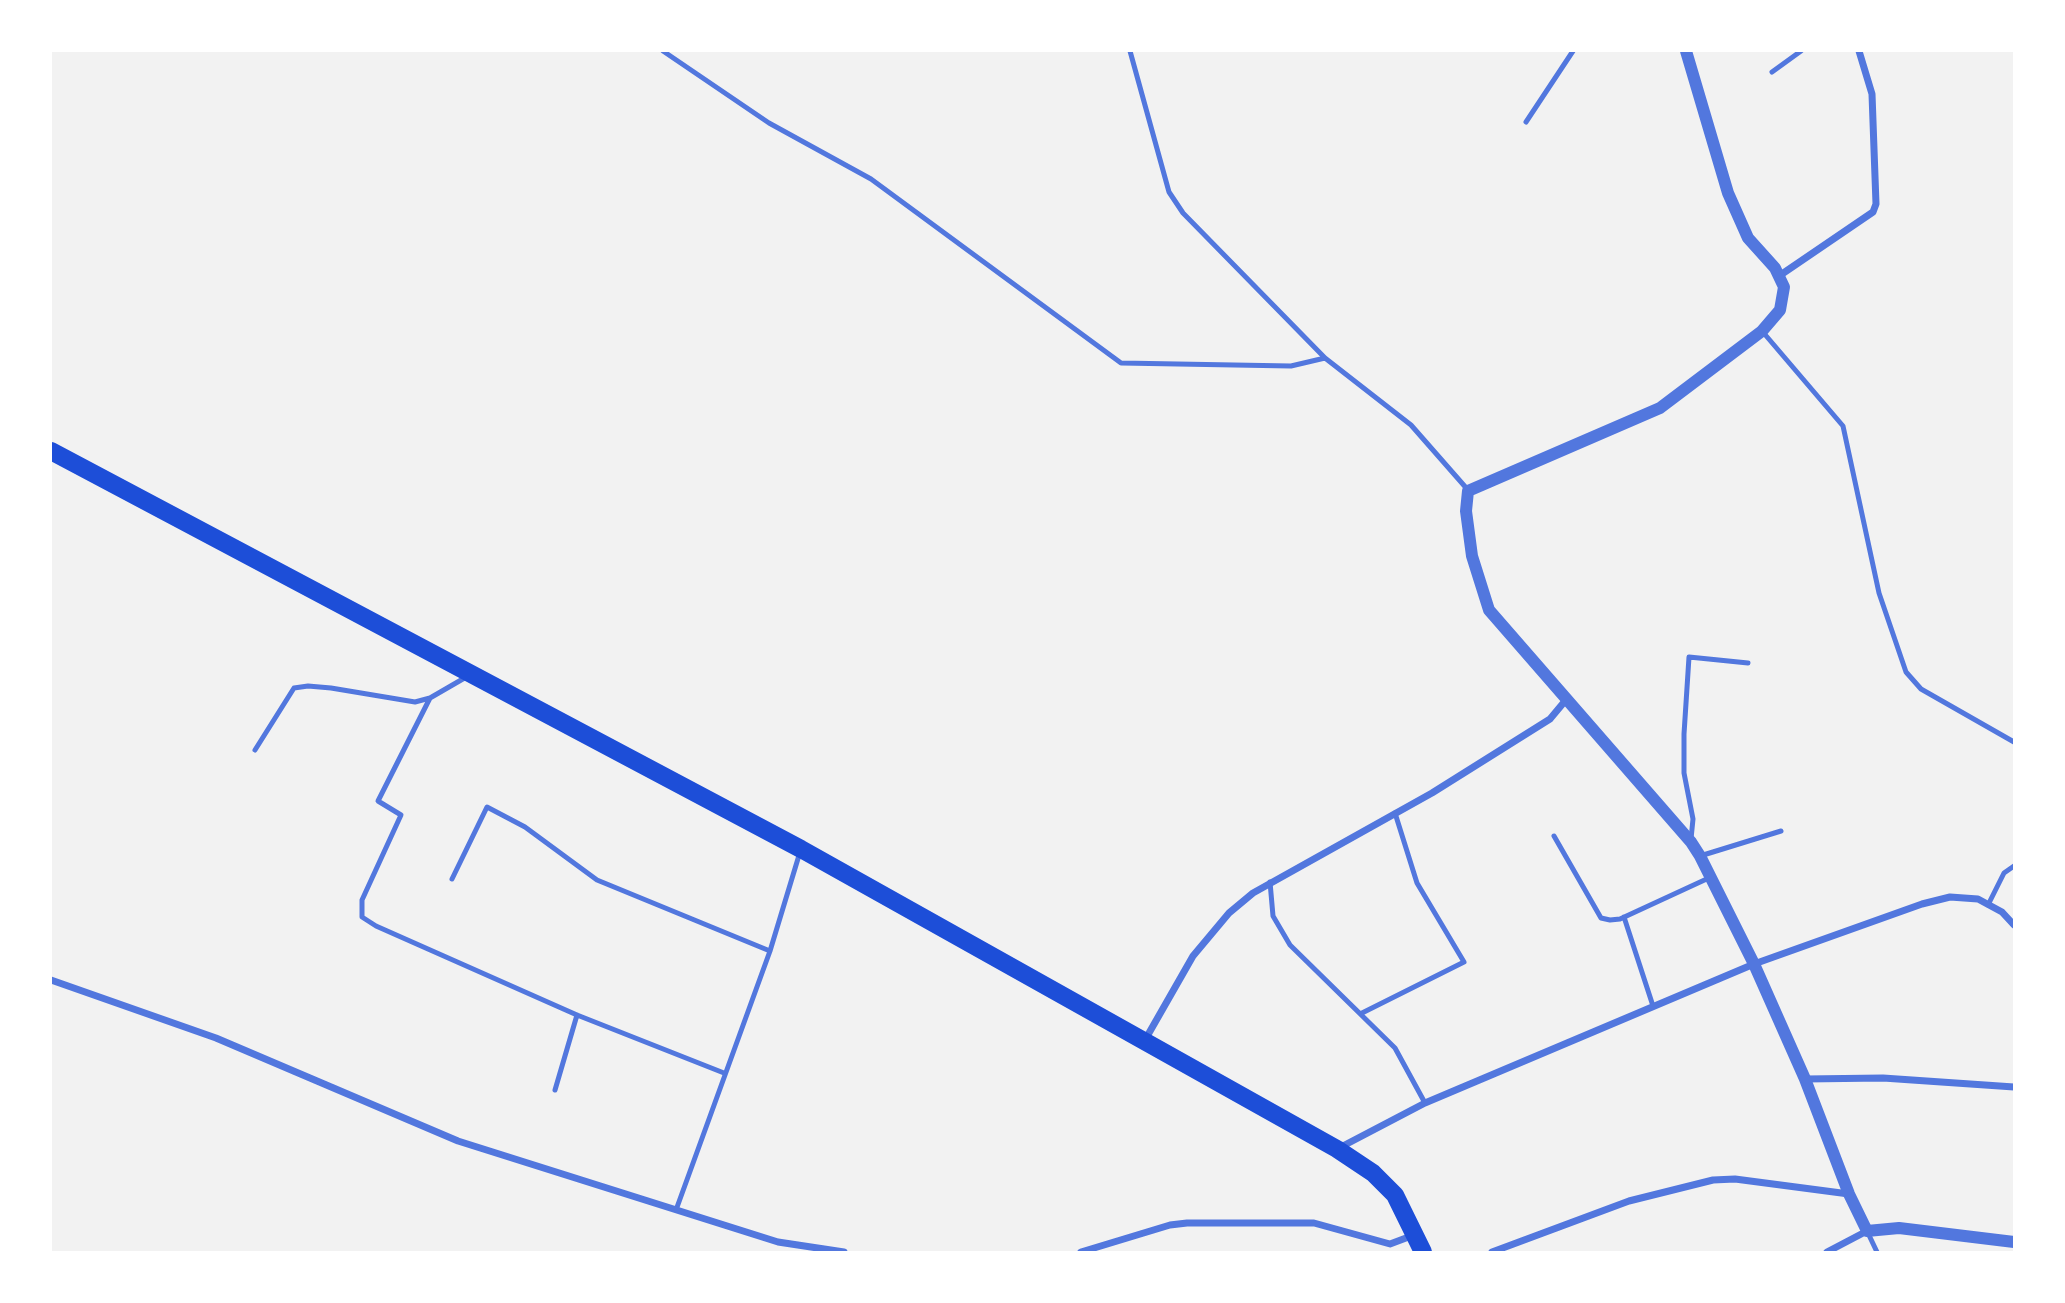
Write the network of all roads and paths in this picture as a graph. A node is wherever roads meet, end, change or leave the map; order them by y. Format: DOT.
graph roads {
  1 [pos="663,51"];
  2 [pos="1130,51"];
  3 [pos="1573,51"];
  4 [pos="1686,51"];
  5 [pos="1801,51"];
  6 [pos="1859,51"];
  7 [pos="1772,72"];
  8 [pos="1526,122"];
  9 [pos="1779,276"];
  10 [pos="1762,331"];
  11 [pos="1325,358"];
  12 [pos="51,452"];
  13 [pos="1468,491"];
  14 [pos="1748,663"];
  15 [pos="471,675"];
  16 [pos="430,698"];
  17 [pos="1566,701"];
  18 [pos="2014,743"];
  19 [pos="255,750"];
  20 [pos="1395,813"];
  21 [pos="1781,831"];
  22 [pos="1554,836"];
  23 [pos="1691,842"];
  24 [pos="801,849"];
  25 [pos="1700,856"];
  26 [pos="2014,866"];
  27 [pos="1710,877"];
  28 [pos="452,879"];
  29 [pos="1269,882"];
  30 [pos="1989,905"];
  31 [pos="1624,917"];
  32 [pos="2014,925"];
  33 [pos="769,951"];
  34 [pos="1754,964"];
  35 [pos="51,980"];
  36 [pos="1653,1006"];
  37 [pos="1362,1013"];
  38 [pos="577,1015"];
  39 [pos="1144,1043"];
  40 [pos="724,1073"];
  41 [pos="1805,1079"];
  42 [pos="2014,1087"];
  43 [pos="555,1090"];
  44 [pos="1425,1103"];
  45 [pos="1337,1150"];
  46 [pos="1849,1195"];
  47 [pos="676,1210"];
  48 [pos="1867,1231"];
  49 [pos="1415,1235"];
  50 [pos="2008,1246"];
  51 [pos="844,1252"];
  52 [pos="1081,1252"];
  53 [pos="1423,1252"];
  54 [pos="1492,1252"];
  55 [pos="1827,1252"];
  56 [pos="1877,1252"];
  1 -- 11 [label="lane"];
  2 -- 11 [label="lane"];
  3 -- 8 [label="lane"];
  4 -- 9 [label="street"];
  5 -- 7 [label="lane"];
  6 -- 9 [label="street"];
  9 -- 10 [label="street"];
  10 -- 13 [label="street"];
  10 -- 18 [label="lane"];
  11 -- 13 [label="lane"];
  12 -- 15 [label="main road"];
  13 -- 17 [label="street"];
  14 -- 23 [label="lane"];
  15 -- 16 [label="lane"];
  15 -- 24 [label="main road"];
  16 -- 19 [label="lane"];
  16 -- 38 [label="lane"];
  17 -- 20 [label="street"];
  17 -- 23 [label="street"];
  20 -- 29 [label="street"];
  20 -- 37 [label="lane"];
  21 -- 25 [label="lane"];
  22 -- 31 [label="lane"];
  23 -- 25 [label="street"];
  24 -- 33 [label="lane"];
  24 -- 39 [label="main road"];
  25 -- 27 [label="street"];
  26 -- 30 [label="lane"];
  27 -- 31 [label="lane"];
  27 -- 34 [label="street"];
  28 -- 33 [label="lane"];
  29 -- 37 [label="lane"];
  29 -- 39 [label="street"];
  30 -- 32 [label="street"];
  30 -- 34 [label="street"];
  31 -- 36 [label="lane"];
  33 -- 40 [label="lane"];
  34 -- 36 [label="street"];
  34 -- 41 [label="street"];
  35 -- 47 [label="street"];
  36 -- 44 [label="street"];
  37 -- 44 [label="lane"];
  38 -- 40 [label="lane"];
  38 -- 43 [label="lane"];
  39 -- 45 [label="main road"];
  40 -- 47 [label="lane"];
  41 -- 42 [label="street"];
  41 -- 46 [label="street"];
  44 -- 45 [label="street"];
  45 -- 49 [label="main road"];
  46 -- 48 [label="street"];
  46 -- 54 [label="street"];
  47 -- 51 [label="street"];
  48 -- 50 [label="street"];
  48 -- 55 [label="street"];
  48 -- 56 [label="lane"];
  49 -- 52 [label="street"];
  49 -- 53 [label="main road"];
}
